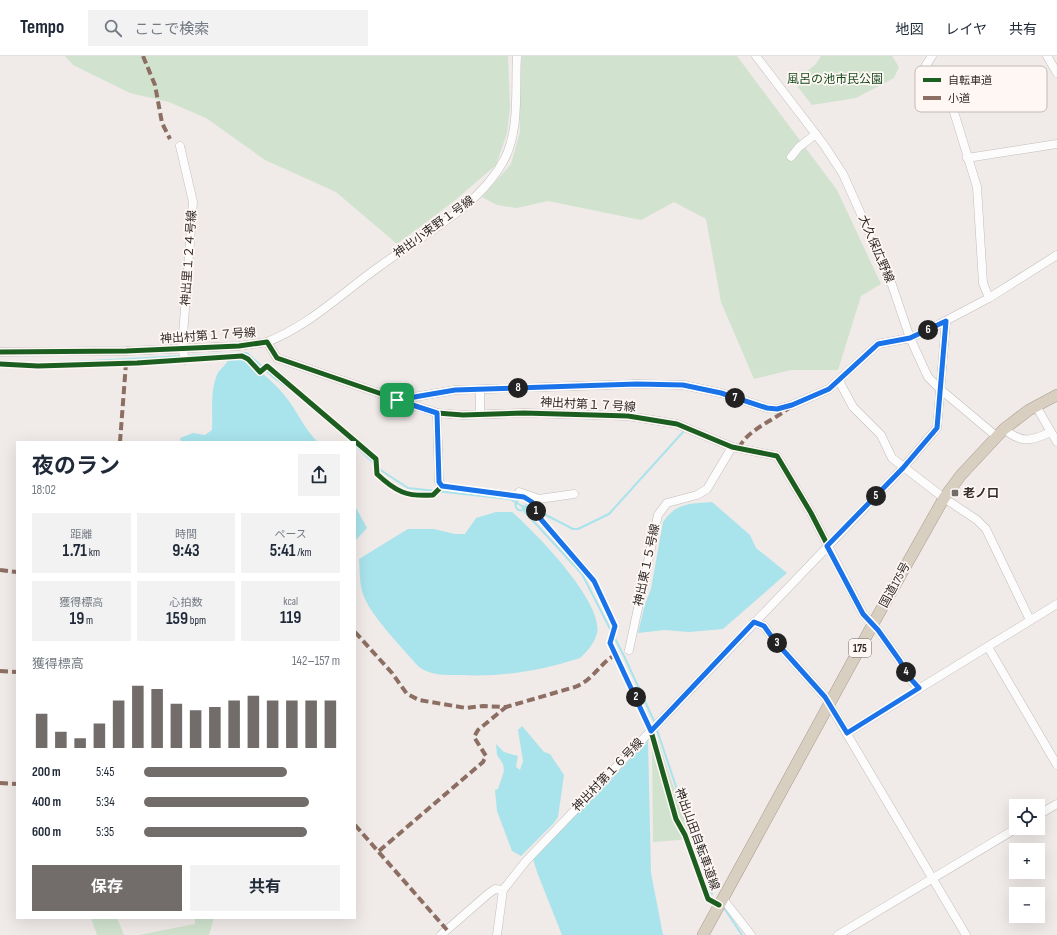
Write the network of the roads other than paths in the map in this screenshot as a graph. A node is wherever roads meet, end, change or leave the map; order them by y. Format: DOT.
graph roads {
  1 [pos="517,56"];
  2 [pos="756,56"];
  3 [pos="932,56"];
  4 [pos="1047,56"];
  5 [pos="927,66"];
  6 [pos="1057,73"];
  7 [pos="954,112"];
  8 [pos="816,134"];
  9 [pos="1057,144"];
  10 [pos="180,146"];
  11 [pos="792,157"];
  12 [pos="967,158"];
  13 [pos="1057,255"];
  14 [pos="989,298"];
  15 [pos="946,321"];
  16 [pos="910,338"];
  17 [pos="267,342"];
  18 [pos="182,348"];
  19 [pos="0,352"];
  20 [pos="185,360"];
  21 [pos="839,382"];
  22 [pos="940,389"];
  23 [pos="480,390"];
  24 [pos="1057,395"];
  25 [pos="397,400"];
  26 [pos="1036,406"];
  27 [pos="437,413"];
  28 [pos="480,414"];
  29 [pos="1000,432"];
  30 [pos="1051,432"];
  31 [pos="1057,442"];
  32 [pos="732,447"];
  33 [pos="903,468"];
  34 [pos="442,486"];
  35 [pos="519,492"];
  36 [pos="574,494"];
  37 [pos="944,498"];
  38 [pos="827,546"];
  39 [pos="1057,604"];
  40 [pos="1030,620"];
  41 [pos="754,622"];
  42 [pos="873,624"];
  43 [pos="988,647"];
  44 [pos="629,650"];
  45 [pos="919,688"];
  46 [pos="830,706"];
  47 [pos="847,733"];
  48 [pos="1057,765"];
  49 [pos="1057,804"];
  50 [pos="1045,812"];
  51 [pos="1009,833"];
  52 [pos="933,878"];
  53 [pos="503,890"];
  54 [pos="723,898"];
  55 [pos="441,935"];
  56 [pos="497,935"];
  57 [pos="703,935"];
  58 [pos="751,935"];
  59 [pos="838,935"];
  60 [pos="966,935"];
  1 -- 17 [label="street, 神出小束野１号線"];
  2 -- 8 [label="street, 大久保広野線"];
  3 -- 5 [label="street"];
  4 -- 6 [label="street"];
  7 -- 12 [label="street"];
  8 -- 11 [label="street"];
  8 -- 16 [label="street, 大久保広野線"];
  9 -- 12 [label="street"];
  10 -- 18 [label="street, 神出里１２４号線"];
  12 -- 14 [label="street"];
  13 -- 14 [label="street"];
  14 -- 15 [label="street"];
  15 -- 16 [label="street"];
  15 -- 22 [label="street, 神出村第１６号線"];
  16 -- 21 [label="street"];
  16 -- 22 [label="street, 大久保広野線"];
  17 -- 18 [label="street, 神出村第１７号線"];
  17 -- 25 [label="street, 神出村第１７号線"];
  18 -- 19 [label="street, 神出村第１７号線"];
  18 -- 20 [label="street, 神出里１２４号線"];
  21 -- 23 [label="street"];
  21 -- 33 [label="street"];
  22 -- 29 [label="street, 大久保広野線"];
  22 -- 33 [label="street, 神出村第１６号線"];
  23 -- 25 [label="street"];
  23 -- 28 [label="street"];
  24 -- 26 [label="highway, 国道175号 / 175"];
  25 -- 27 [label="street, 神出村第１７号線"];
  26 -- 29 [label="highway, 国道175号 / 175"];
  26 -- 30 [label="street"];
  27 -- 28 [label="street, 神出村第１７号線"];
  27 -- 34 [label="street"];
  28 -- 32 [label="street, 神出村第１７号線"];
  29 -- 30 [label="street, 大久保広野線"];
  29 -- 37 [label="highway, 国道175号 / 175"];
  30 -- 31 [label="street"];
  32 -- 38 [label="street, 神出村第１７号線"];
  32 -- 44 [label="street, 神出東１５号線"];
  33 -- 37 [label="street"];
  33 -- 38 [label="street, 神出村第１６号線"];
  35 -- 36 [label="street"];
  37 -- 40 [label="street"];
  37 -- 42 [label="highway, 国道175号 / 175"];
  38 -- 41 [label="street, 神出村第１６号線"];
  38 -- 42 [label="street, 神出村第１７号線"];
  39 -- 40 [label="street"];
  40 -- 43 [label="street"];
  41 -- 46 [label="street"];
  41 -- 53 [label="street, 神出村第１６号線"];
  42 -- 45 [label="street, 神出村第１７号線"];
  42 -- 46 [label="highway, 国道175号 / 175"];
  43 -- 45 [label="street"];
  43 -- 48 [label="street"];
  45 -- 47 [label="street"];
  46 -- 47 [label="street"];
  46 -- 54 [label="highway, 国道175号 / 175"];
  47 -- 52 [label="street"];
  49 -- 50 [label="street"];
  51 -- 52 [label="street"];
  52 -- 59 [label="street"];
  52 -- 60 [label="street"];
  53 -- 55 [label="street"];
  53 -- 56 [label="street"];
  54 -- 57 [label="highway, 国道175号 / 175"];
  54 -- 58 [label="street"];
}
